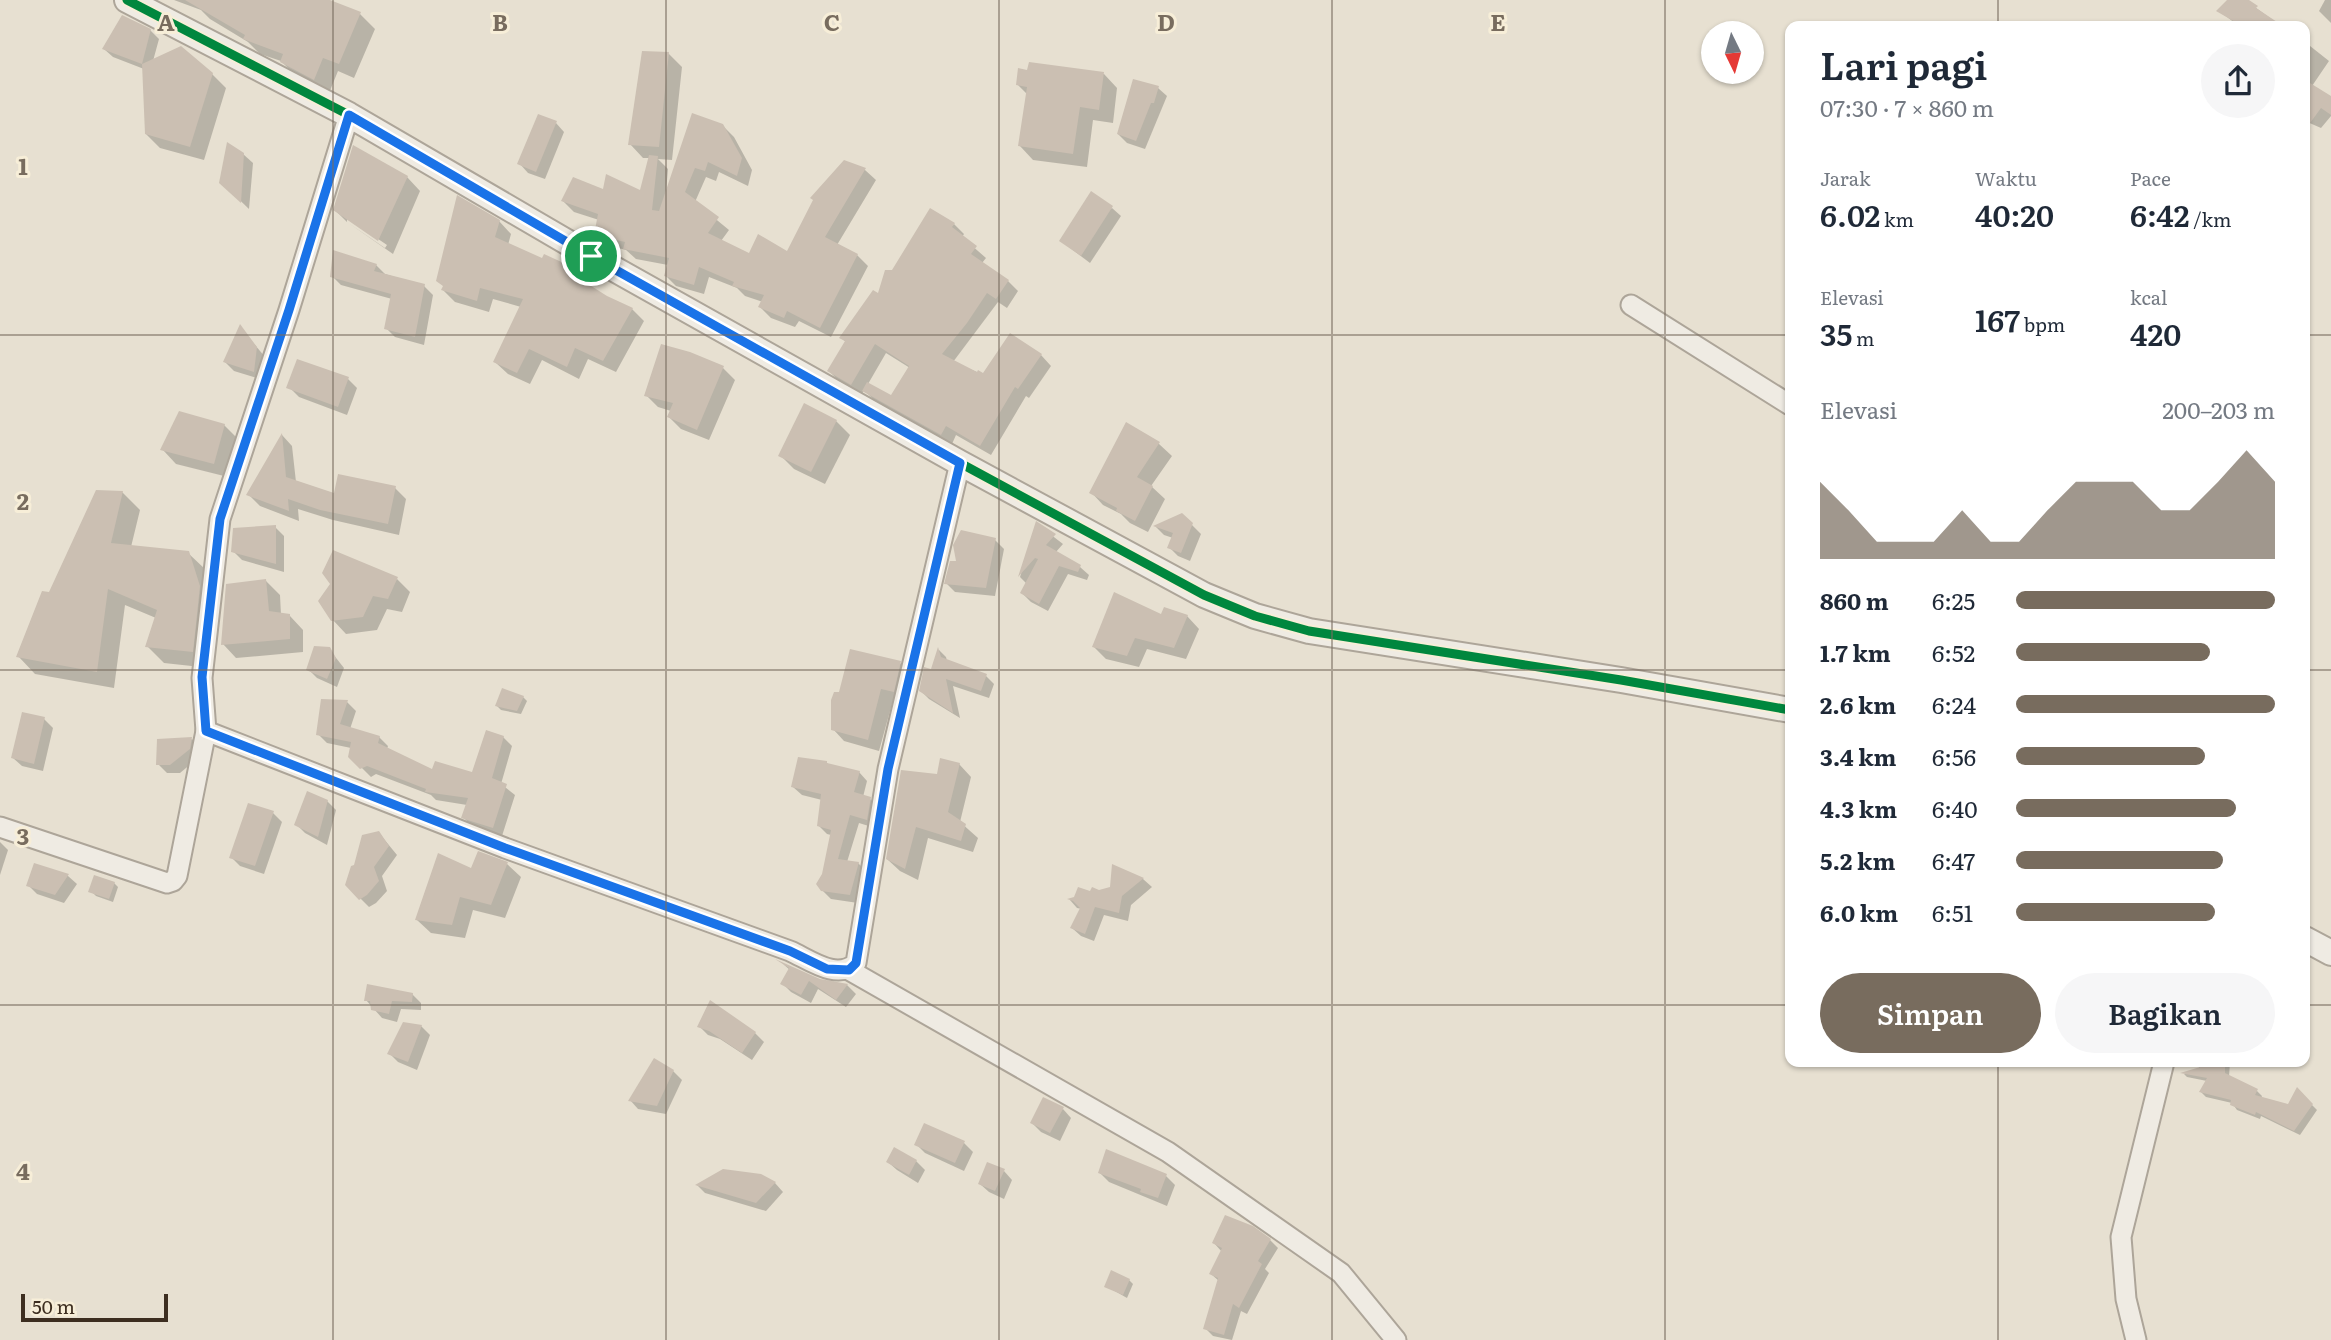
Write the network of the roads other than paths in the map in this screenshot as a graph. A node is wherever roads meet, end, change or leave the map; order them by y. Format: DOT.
graph roads {
  1 [pos="127,0"];
  2 [pos="349,115"];
  3 [pos="1632,305"];
  4 [pos="1785,402"];
  5 [pos="960,463"];
  6 [pos="1785,709"];
  7 [pos="206,731"];
  8 [pos="0,827"];
  9 [pos="2310,942"];
  10 [pos="2331,953"];
  11 [pos="849,970"];
  12 [pos="2163,1067"];
  13 [pos="1396,1340"];
  14 [pos="2136,1340"];
  1 -- 2 [label="street"];
  2 -- 5 [label="street"];
  2 -- 7 [label="street"];
  3 -- 4 [label="street"];
  5 -- 6 [label="street"];
  5 -- 11 [label="street"];
  7 -- 8 [label="street"];
  7 -- 11 [label="street"];
  9 -- 10 [label="street"];
  11 -- 13 [label="street"];
  12 -- 14 [label="street"];
}
